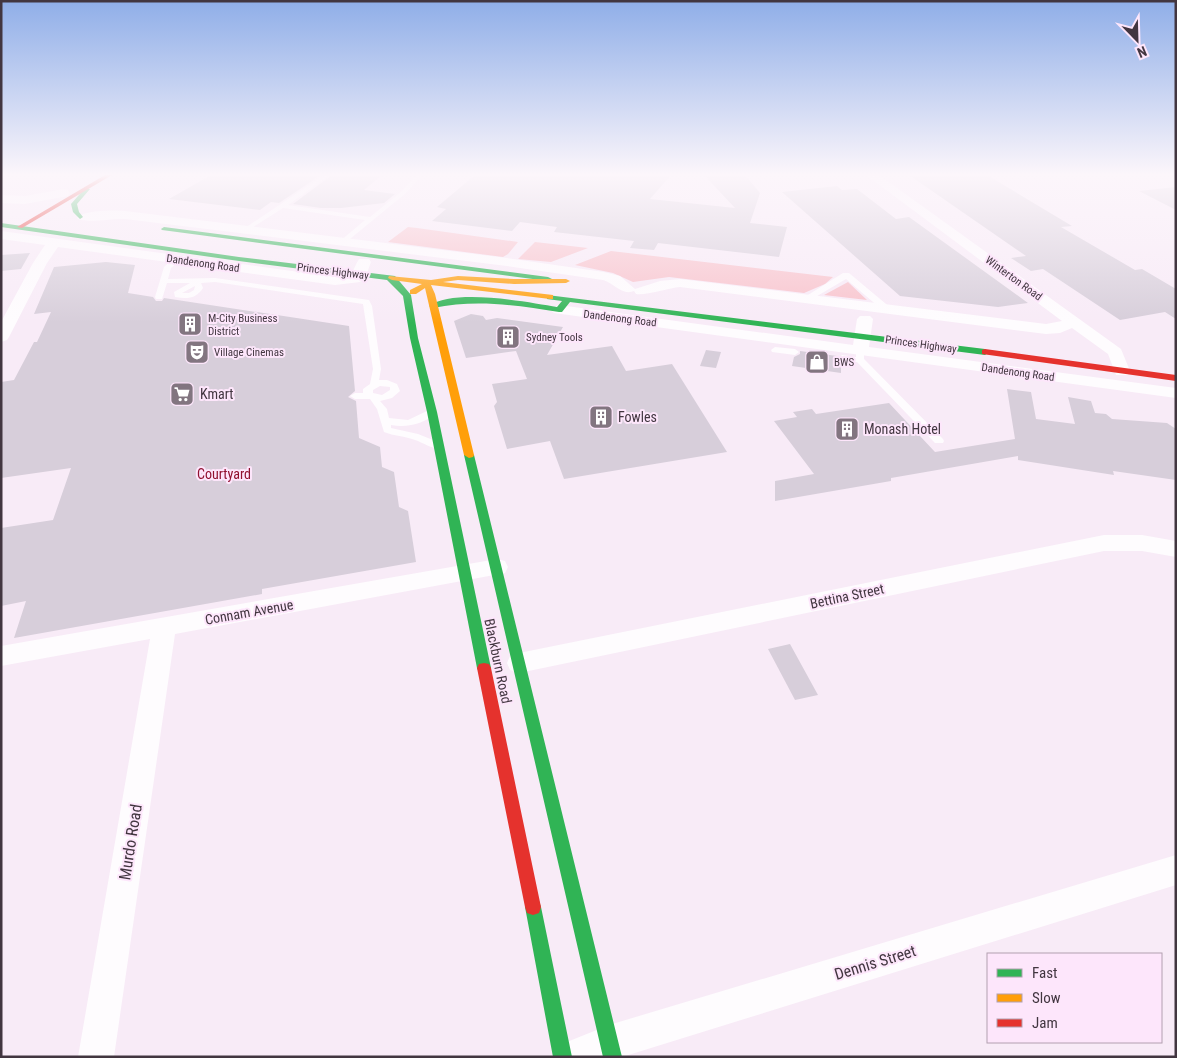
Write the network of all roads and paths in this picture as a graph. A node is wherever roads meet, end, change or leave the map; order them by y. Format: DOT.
graph roads {
  1 [pos="22,224"];
  2 [pos="60,224"];
  3 [pos="165,224"];
  4 [pos="167,224"];
  5 [pos="254,224"];
  6 [pos="365,224"];
  7 [pos="941,224"];
  8 [pos="1,225"];
  9 [pos="18,227"];
  10 [pos="245,230"];
  11 [pos="1,235"];
  12 [pos="75,235"];
  13 [pos="54,242"];
  14 [pos="345,247"];
  15 [pos="178,259"];
  16 [pos="238,263"];
  17 [pos="363,268"];
  18 [pos="286,274"];
  19 [pos="390,278"];
  20 [pos="164,281"];
  21 [pos="426,282"];
  22 [pos="566,282"];
  23 [pos="270,288"];
  24 [pos="634,290"];
  25 [pos="731,290"];
  26 [pos="408,296"];
  27 [pos="680,296"];
  28 [pos="158,298"];
  29 [pos="804,300"];
  30 [pos="563,305"];
  31 [pos="433,306"];
  32 [pos="764,306"];
  33 [pos="876,318"];
  34 [pos="1075,321"];
  35 [pos="908,325"];
  36 [pos="1,337"];
  37 [pos="1086,348"];
  38 [pos="861,349"];
  39 [pos="775,350"];
  40 [pos="795,352"];
  41 [pos="1114,352"];
  42 [pos="1132,354"];
  43 [pos="842,358"];
  44 [pos="377,369"];
  45 [pos="1122,371"];
  46 [pos="1176,378"];
  47 [pos="387,383"];
  48 [pos="371,392"];
  49 [pos="1176,393"];
  50 [pos="355,394"];
  51 [pos="390,395"];
  52 [pos="382,409"];
  53 [pos="432,412"];
  54 [pos="384,420"];
  55 [pos="939,441"];
  56 [pos="439,446"];
  57 [pos="1176,549"];
  58 [pos="497,567"];
  59 [pos="465,573"];
  60 [pos="164,627"];
  61 [pos="1,656"];
  62 [pos="519,663"];
  63 [pos="1176,870"];
  64 [pos="611,1050"];
  65 [pos="96,1057"];
  66 [pos="564,1057"];
  67 [pos="575,1057"];
  1 -- 9 [label="main road"];
  2 -- 12 [label="main road"];
  3 -- 14 [label="main road, Princes Highway"];
  4 -- 10 [label="street, Princes Highway"];
  5 -- 10 [label="lane"];
  6 -- 14 [label="lane"];
  7 -- 34 [label="street, Winterton Road"];
  8 -- 9 [label="main road, Princes Highway"];
  9 -- 12 [label="main road, Princes Highway"];
  10 -- 14 [label="street, Princes Highway"];
  11 -- 13 [label="street, Dandenong Road"];
  12 -- 16 [label="main road, Princes Highway"];
  13 -- 15 [label="street, Dandenong Road"];
  13 -- 36 [label="street"];
  14 -- 17 [label="main road"];
  14 -- 22 [label="main road, Princes Highway"];
  14 -- 24 [label="street, Princes Highway"];
  15 -- 16 [label="street, Dandenong Road"];
  15 -- 20 [label="lane"];
  16 -- 17 [label="main road, Princes Highway"];
  16 -- 18 [label="street, Dandenong Road"];
  17 -- 18 [label="street, Dandenong Road"];
  17 -- 19 [label="main road, Princes Highway"];
  17 -- 21 [label="main road"];
  18 -- 23 [label="lane"];
  19 -- 21 [label="main road, Princes Highway"];
  19 -- 26 [label="main road"];
  20 -- 23 [label="lane"];
  20 -- 28 [label="lane"];
  21 -- 22 [label="main road"];
  21 -- 26 [label="main road"];
  21 -- 30 [label="main road, Princes Highway"];
  21 -- 31 [label="main road, Blackburn Road"];
  22 -- 24 [label="main road, Princes Highway"];
  23 -- 44 [label="lane"];
  24 -- 25 [label="street, Princes Highway"];
  24 -- 27 [label="main road, Princes Highway"];
  25 -- 29 [label="street, Princes Highway"];
  25 -- 32 [label="street, Princes Highway"];
  26 -- 53 [label="main road, Blackburn Road"];
  29 -- 33 [label="street, Princes Highway"];
  29 -- 33 [label="lane"];
  30 -- 31 [label="main road"];
  30 -- 38 [label="street, Dandenong Road"];
  31 -- 58 [label="main road, Blackburn Road"];
  33 -- 34 [label="street, Princes Highway"];
  33 -- 35 [label="street, Princes Highway"];
  33 -- 38 [label="street"];
  34 -- 41 [label="street, Winterton Road"];
  37 -- 41 [label="main road"];
  38 -- 43 [label="lane"];
  38 -- 45 [label="main road, Princes Highway"];
  38 -- 49 [label="street, Dandenong Road"];
  38 -- 55 [label="lane"];
  39 -- 40 [label="lane"];
  41 -- 42 [label="main road"];
  41 -- 45 [label="street, Winterton Road"];
  44 -- 47 [label="lane"];
  44 -- 48 [label="lane"];
  45 -- 46 [label="main road, Princes Highway"];
  47 -- 48 [label="lane"];
  47 -- 51 [label="lane"];
  48 -- 50 [label="lane"];
  48 -- 51 [label="lane"];
  48 -- 52 [label="lane"];
  51 -- 52 [label="lane"];
  52 -- 54 [label="lane"];
  53 -- 54 [label="lane"];
  53 -- 56 [label="main road, Blackburn Road"];
  54 -- 56 [label="lane"];
  56 -- 59 [label="main road, Blackburn Road"];
  57 -- 62 [label="street, Bettina Street"];
  58 -- 59 [label="street, Connam Avenue"];
  58 -- 62 [label="main road, Blackburn Road"];
  59 -- 60 [label="street, Connam Avenue"];
  59 -- 66 [label="main road, Blackburn Road"];
  60 -- 61 [label="street, Connam Avenue"];
  60 -- 65 [label="street, Murdo Road"];
  62 -- 64 [label="main road, Blackburn Road"];
  63 -- 64 [label="street, Dennis Street"];
  64 -- 67 [label="street, Dennis Street"];
}
